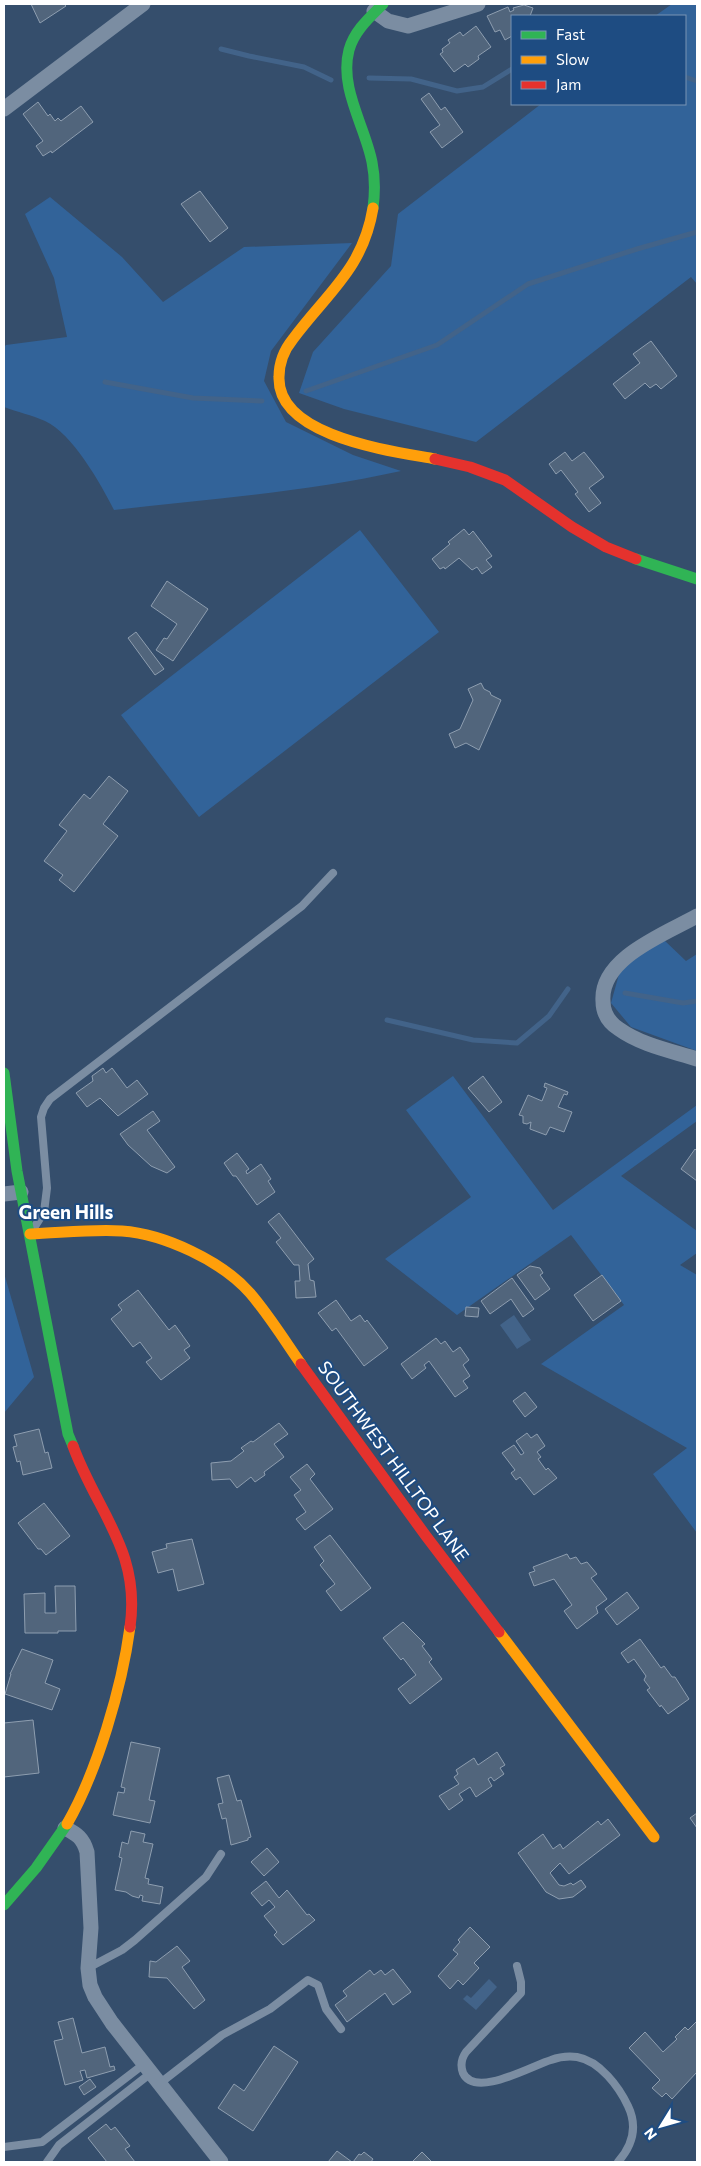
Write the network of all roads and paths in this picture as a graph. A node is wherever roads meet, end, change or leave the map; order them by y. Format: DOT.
graph roads {
  1 [pos="143,4"];
  2 [pos="478,4"];
  3 [pos="378,7"];
  4 [pos="4,109"];
  5 [pos="697,579"];
  6 [pos="333,873"];
  7 [pos="697,916"];
  8 [pos="697,1059"];
  9 [pos="4,1073"];
  10 [pos="21,1192"];
  11 [pos="4,1194"];
  12 [pos="30,1234"];
  13 [pos="64,1828"];
  14 [pos="654,1837"];
  15 [pos="222,1854"];
  16 [pos="4,1905"];
  17 [pos="517,1966"];
  18 [pos="88,1968"];
  19 [pos="341,2029"];
  20 [pos="151,2074"];
  21 [pos="4,2147"];
  22 [pos="47,2162"];
  23 [pos="221,2162"];
  24 [pos="618,2162"];
  1 -- 4 [label="street"];
  2 -- 3 [label="street"];
  3 -- 5 [label="street"];
  6 -- 12 [label="lane"];
  7 -- 8 [label="street"];
  9 -- 10 [label="street"];
  10 -- 11 [label="street"];
  10 -- 12 [label="street"];
  12 -- 13 [label="street"];
  12 -- 14 [label="street, SOUTHWEST HILLTOP LANE"];
  13 -- 16 [label="street"];
  13 -- 18 [label="street"];
  15 -- 18 [label="lane"];
  17 -- 24 [label="lane"];
  18 -- 20 [label="street"];
  19 -- 20 [label="lane"];
  20 -- 21 [label="lane"];
  20 -- 22 [label="lane"];
  20 -- 23 [label="street"];
}
